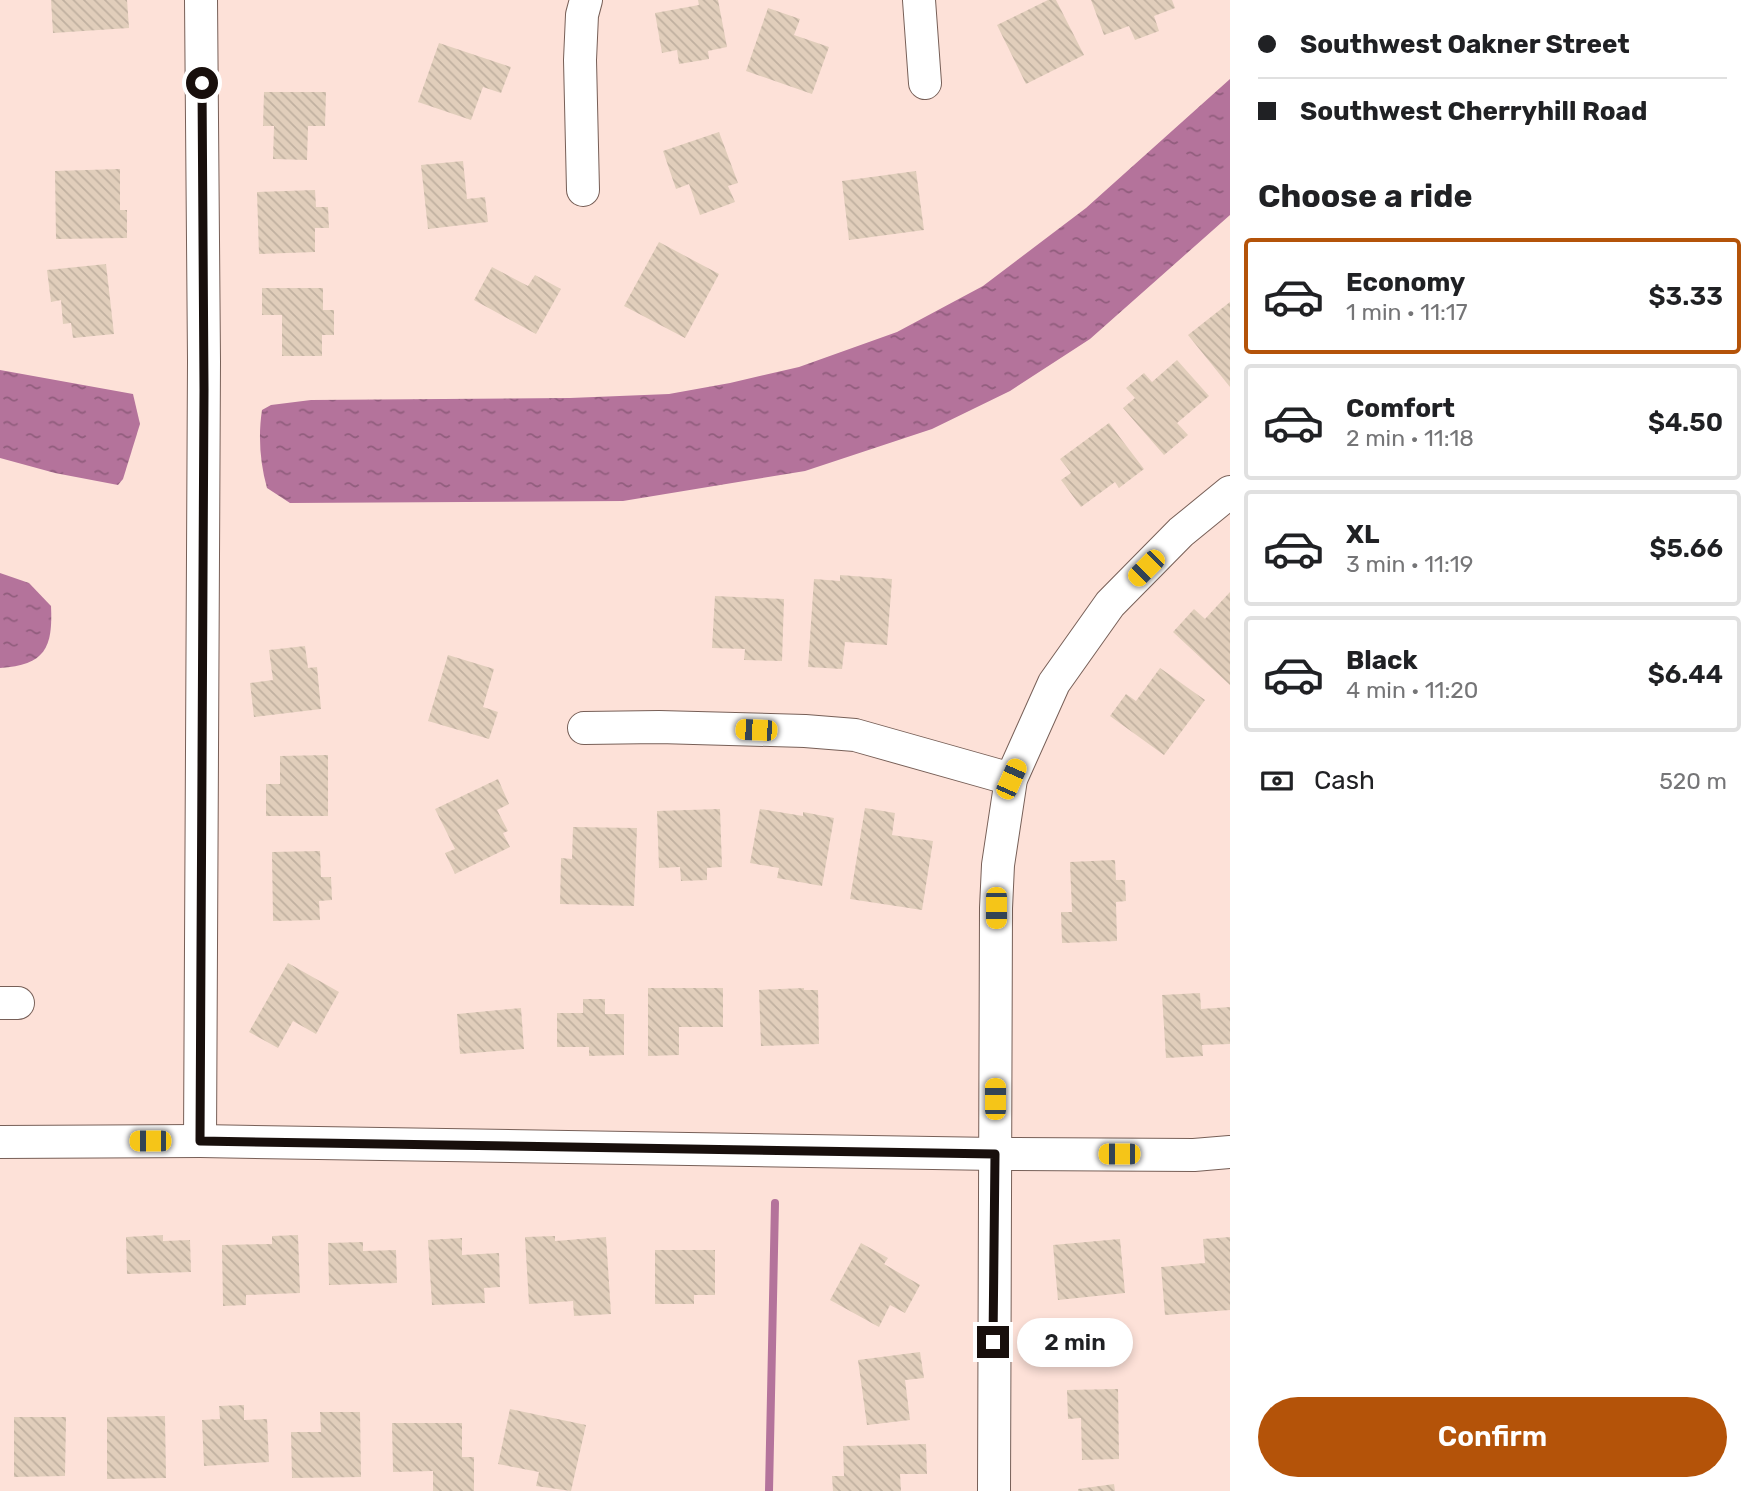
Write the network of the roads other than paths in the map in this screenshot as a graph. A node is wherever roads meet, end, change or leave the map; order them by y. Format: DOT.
graph roads {
  1 [pos="201,0"];
  2 [pos="586,0"];
  3 [pos="919,0"];
  4 [pos="925,83"];
  5 [pos="583,190"];
  6 [pos="1230,492"];
  7 [pos="584,728"];
  8 [pos="1011,779"];
  9 [pos="200,1141"];
  10 [pos="0,1142"];
  11 [pos="1230,1152"];
  12 [pos="995,1154"];
  13 [pos="994,1491"];
  1 -- 9 [label="street"];
  2 -- 5 [label="street"];
  3 -- 4 [label="street"];
  6 -- 8 [label="street"];
  7 -- 8 [label="street"];
  8 -- 12 [label="street"];
  9 -- 10 [label="street"];
  9 -- 12 [label="street"];
  11 -- 12 [label="street"];
  12 -- 13 [label="street"];
}
